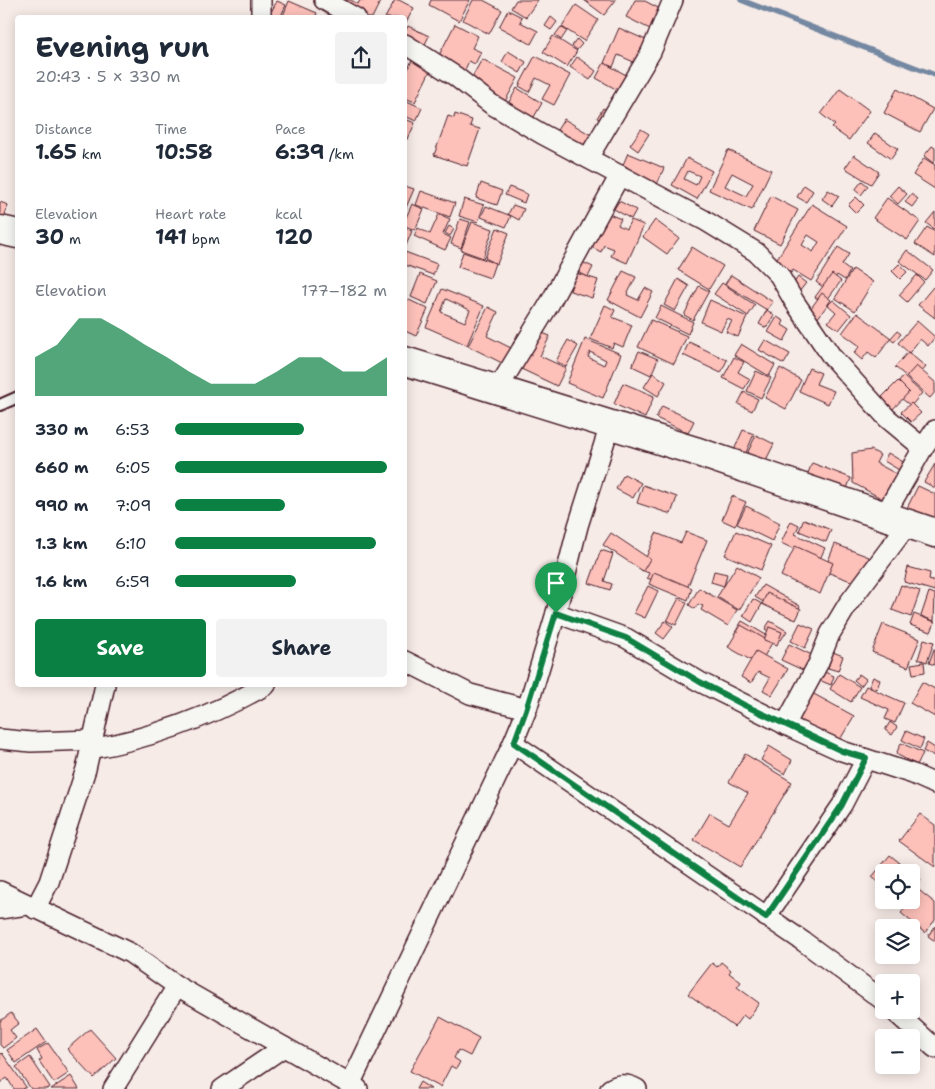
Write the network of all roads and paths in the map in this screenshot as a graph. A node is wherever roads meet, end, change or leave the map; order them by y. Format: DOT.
graph roads {
  1 [pos="261,0"];
  2 [pos="324,0"];
  3 [pos="673,0"];
  4 [pos="260,15"];
  5 [pos="351,15"];
  6 [pos="407,45"];
  7 [pos="588,158"];
  8 [pos="620,175"];
  9 [pos="0,230"];
  10 [pos="15,233"];
  11 [pos="407,362"];
  12 [pos="497,390"];
  13 [pos="15,398"];
  14 [pos="0,405"];
  15 [pos="610,424"];
  16 [pos="935,430"];
  17 [pos="922,448"];
  18 [pos="896,520"];
  19 [pos="935,533"];
  20 [pos="556,613"];
  21 [pos="407,663"];
  22 [pos="105,687"];
  23 [pos="263,687"];
  24 [pos="526,710"];
  25 [pos="785,725"];
  26 [pos="0,739"];
  27 [pos="514,743"];
  28 [pos="92,744"];
  29 [pos="866,758"];
  30 [pos="935,784"];
  31 [pos="0,891"];
  32 [pos="31,907"];
  33 [pos="0,909"];
  34 [pos="766,917"];
  35 [pos="177,986"];
  36 [pos="875,994"];
  37 [pos="903,1019"];
  38 [pos="284,1047"];
  39 [pos="935,1048"];
  40 [pos="346,1086"];
  41 [pos="114,1089"];
  42 [pos="222,1089"];
  43 [pos="610,1089"];
  44 [pos="637,1089"];
  1 -- 4 [label="street"];
  2 -- 5 [label="street"];
  3 -- 7 [label="street"];
  6 -- 7 [label="street"];
  7 -- 8 [label="street"];
  8 -- 12 [label="street"];
  8 -- 17 [label="street"];
  9 -- 10 [label="street"];
  11 -- 12 [label="street"];
  12 -- 15 [label="street"];
  13 -- 14 [label="lane"];
  15 -- 18 [label="street"];
  15 -- 20 [label="street"];
  16 -- 17 [label="street"];
  17 -- 18 [label="street"];
  18 -- 19 [label="street"];
  18 -- 25 [label="street"];
  20 -- 24 [label="street"];
  20 -- 25 [label="street"];
  21 -- 24 [label="street"];
  22 -- 28 [label="street"];
  23 -- 28 [label="street"];
  24 -- 27 [label="street"];
  25 -- 29 [label="street"];
  26 -- 28 [label="street"];
  27 -- 34 [label="street"];
  27 -- 40 [label="street"];
  28 -- 32 [label="street"];
  29 -- 30 [label="street"];
  29 -- 34 [label="street"];
  31 -- 32 [label="street"];
  32 -- 33 [label="street"];
  32 -- 35 [label="street"];
  34 -- 36 [label="street"];
  35 -- 38 [label="street"];
  35 -- 41 [label="street"];
  37 -- 39 [label="street"];
  38 -- 40 [label="street"];
  38 -- 42 [label="street"];
  43 -- 44 [label="street"];
}
